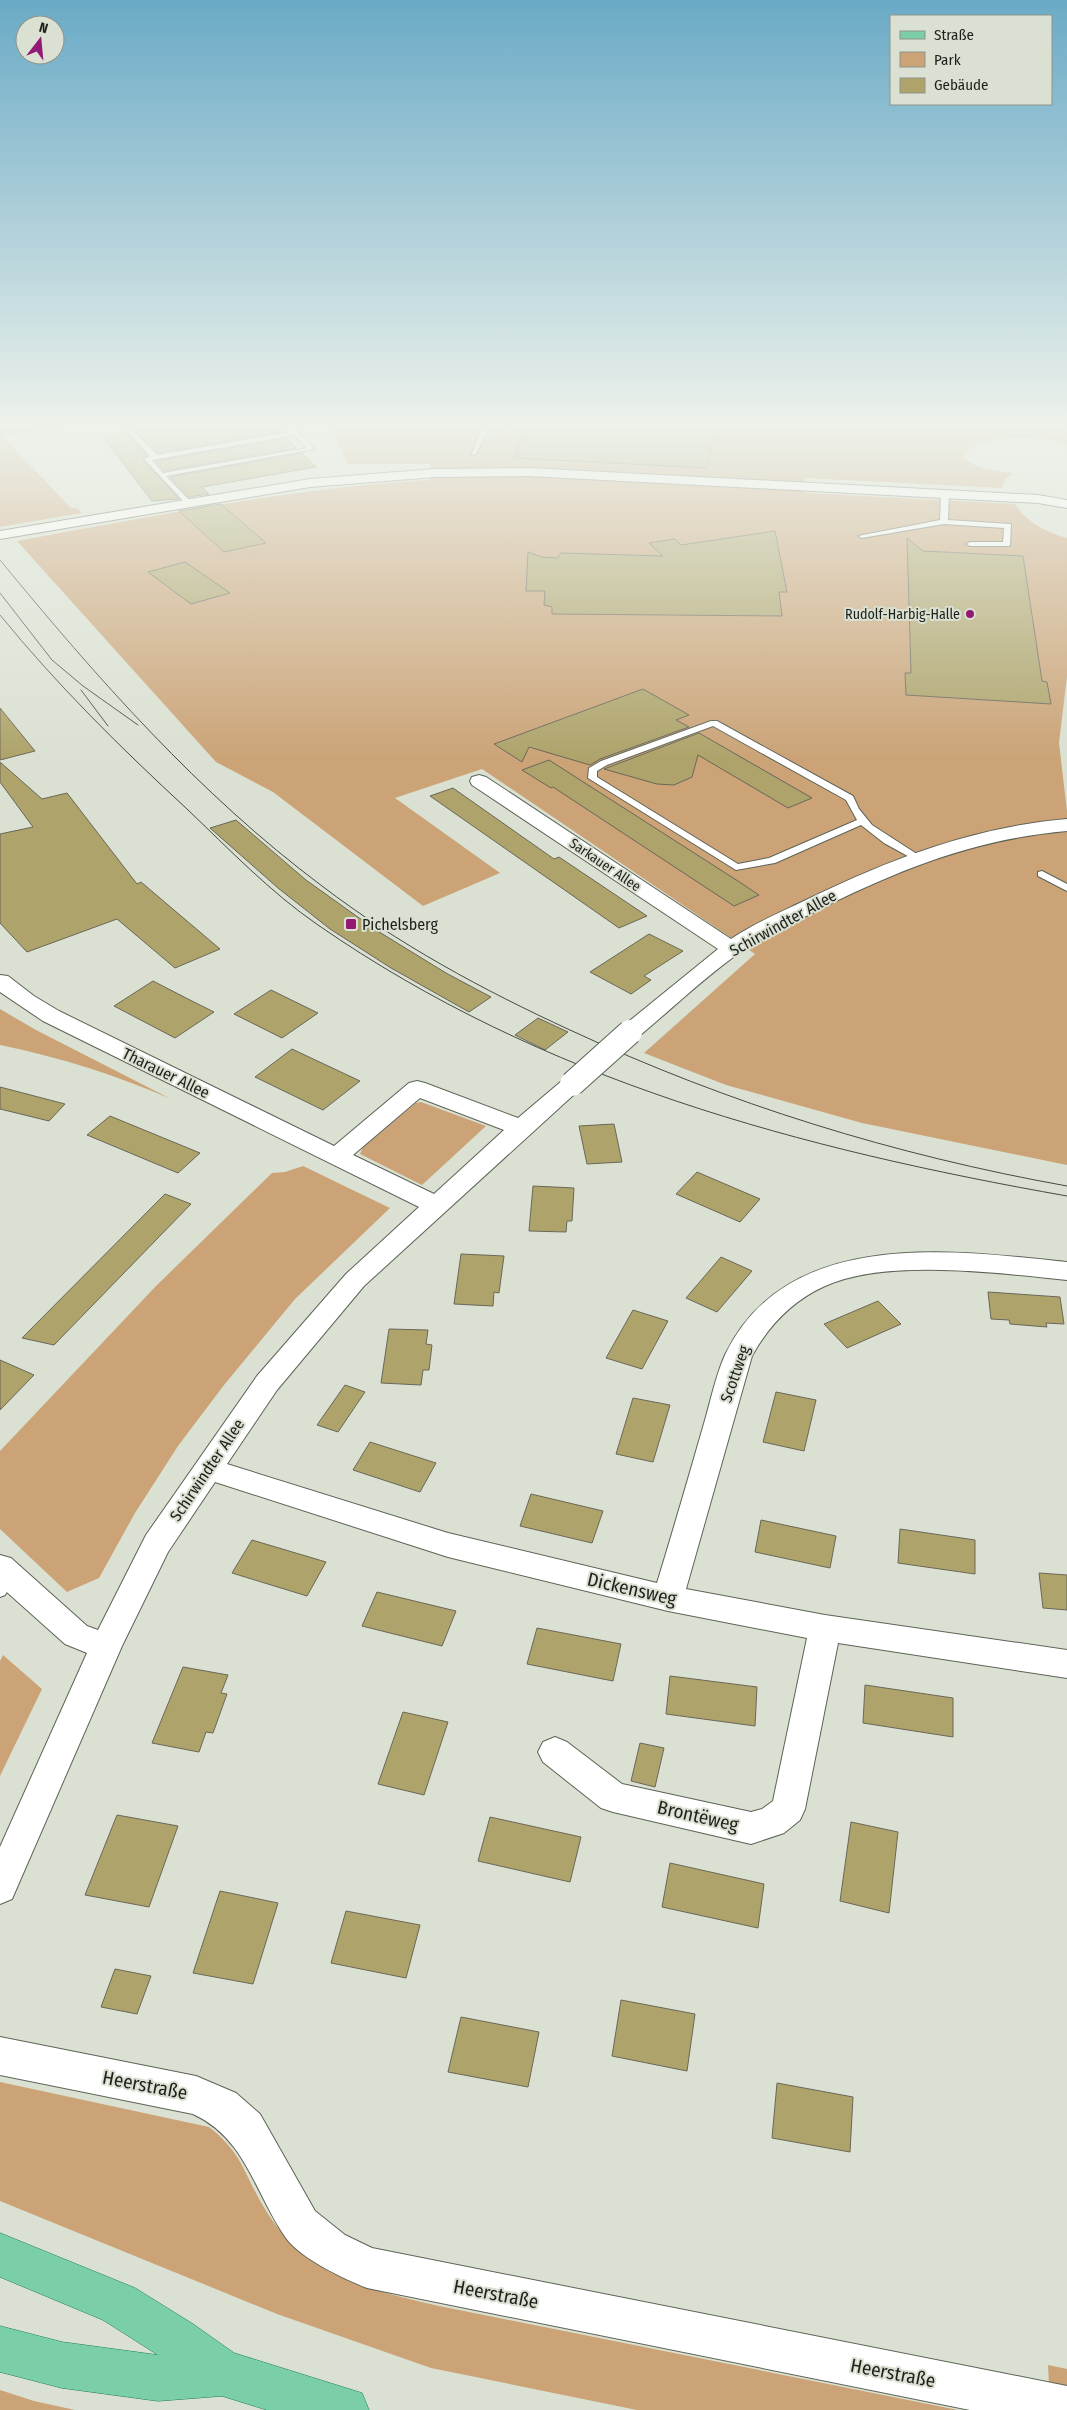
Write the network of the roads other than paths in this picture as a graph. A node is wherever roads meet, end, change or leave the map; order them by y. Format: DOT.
graph roads {
  1 [pos="871,534"];
  2 [pos="1008,534"];
  3 [pos="862,536"];
  4 [pos="970,544"];
  5 [pos="479,781"];
  6 [pos="862,821"];
  7 [pos="1067,826"];
  8 [pos="918,858"];
  9 [pos="1042,874"];
  10 [pos="1067,888"];
  11 [pos="731,948"];
  12 [pos="0,981"];
  13 [pos="521,1128"];
  14 [pos="336,1157"];
  15 [pos="437,1206"];
  16 [pos="1067,1271"];
  17 [pos="208,1469"];
  18 [pos="3,1578"];
  19 [pos="668,1598"];
  20 [pos="825,1628"];
  21 [pos="106,1646"];
  22 [pos="1067,1664"];
  23 [pos="555,1752"];
  24 [pos="3,1871"];
  25 [pos="0,2056"];
  26 [pos="0,2255"];
  27 [pos="0,2349"];
  28 [pos="222,2374"];
  29 [pos="1067,2408"];
  30 [pos="345,2410"];
  1 -- 3 [label="lane"];
  2 -- 4 [label="lane"];
  5 -- 11 [label="street, Sarkauer Allee"];
  6 -- 6 [label="lane"];
  6 -- 8 [label="lane"];
  7 -- 8 [label="street, Schirwindter Allee"];
  8 -- 11 [label="street, Schirwindter Allee"];
  9 -- 10 [label="lane"];
  11 -- 13 [label="street, Schirwindter Allee, bridge"];
  12 -- 14 [label="street, Tharauer Allee"];
  13 -- 14 [label="street"];
  13 -- 15 [label="street, Schirwindter Allee"];
  14 -- 15 [label="street, Tharauer Allee"];
  15 -- 17 [label="street, Schirwindter Allee"];
  16 -- 19 [label="street, Scottweg"];
  17 -- 19 [label="street, Dickensweg"];
  17 -- 21 [label="street, Schirwindter Allee"];
  18 -- 21 [label="street"];
  19 -- 20 [label="street, Dickensweg"];
  20 -- 22 [label="street, Dickensweg"];
  20 -- 23 [label="street, Brontëweg"];
  21 -- 24 [label="street, Schirwindter Allee"];
  25 -- 29 [label="street, Heerstraße"];
  26 -- 28 [label="main road"];
  27 -- 28 [label="main road"];
  28 -- 30 [label="main road"];
}
